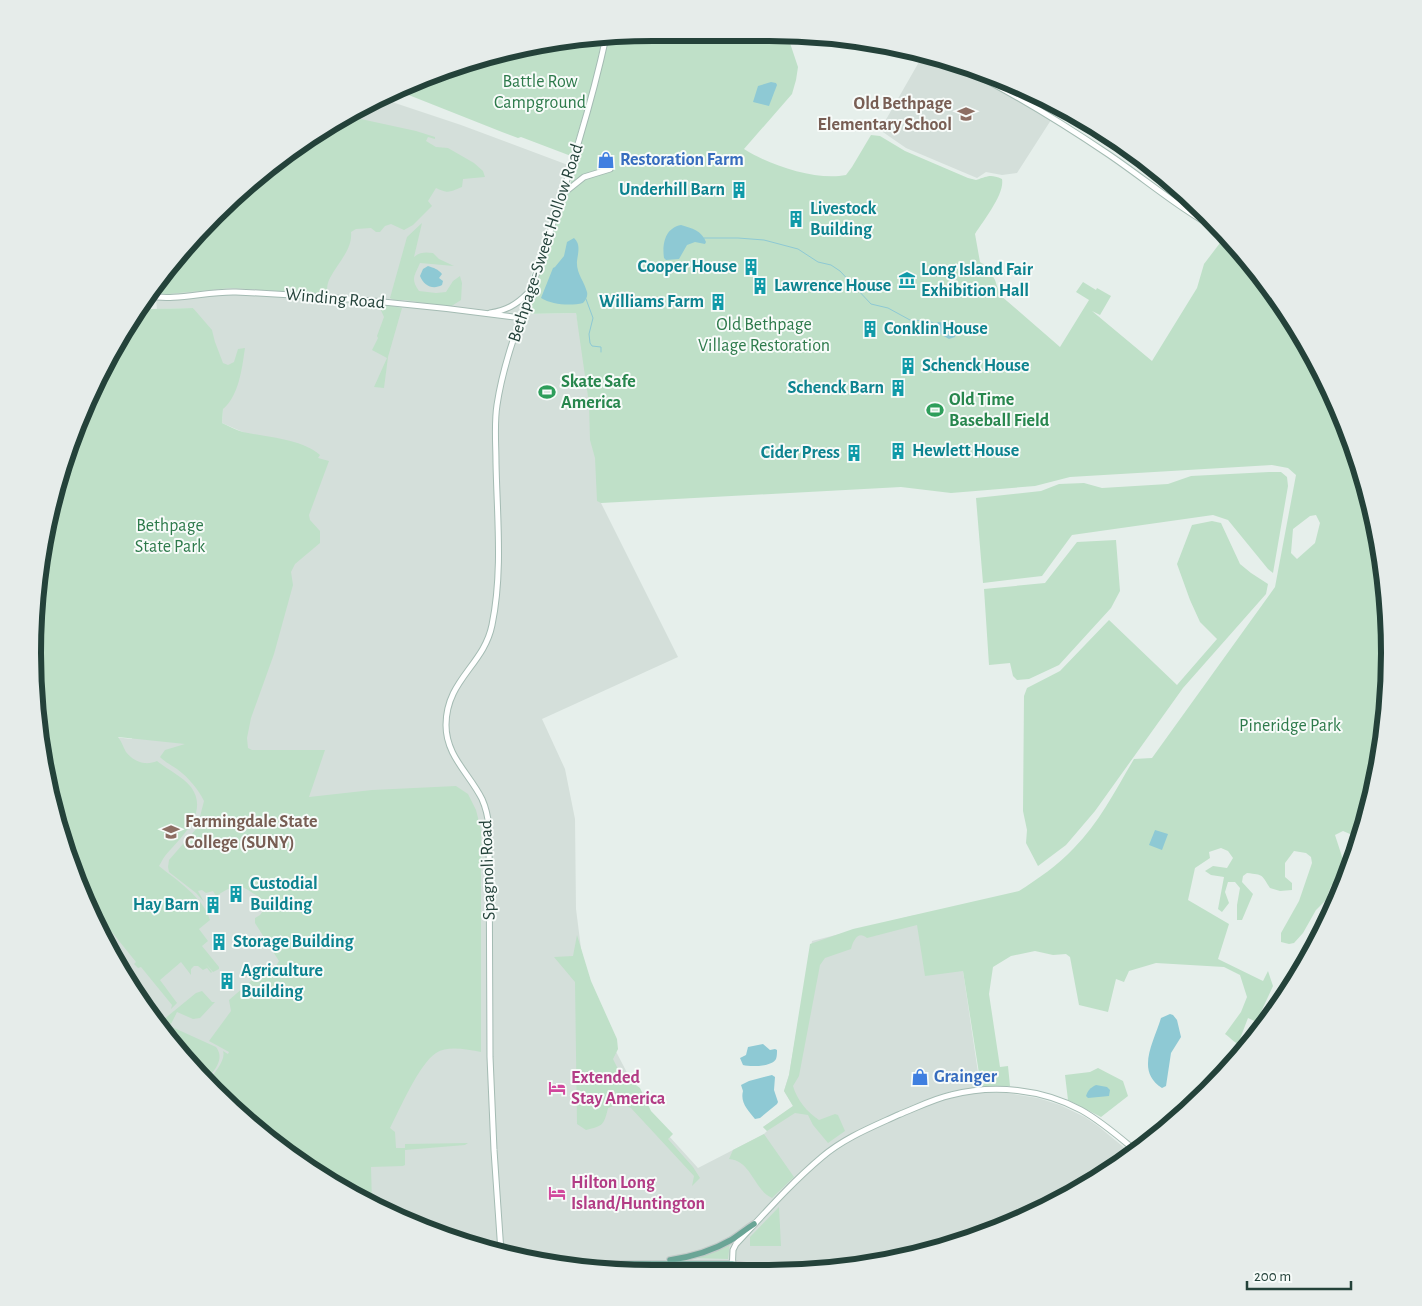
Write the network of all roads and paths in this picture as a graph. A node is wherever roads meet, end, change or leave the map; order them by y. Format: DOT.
graph roads {
  1 [pos="604,44"];
  2 [pos="994,84"];
  3 [pos="610,169"];
  4 [pos="562,195"];
  5 [pos="1198,216"];
  6 [pos="530,291"];
  7 [pos="156,296"];
  8 [pos="486,314"];
  9 [pos="521,318"];
  10 [pos="497,512"];
  11 [pos="1130,1146"];
  12 [pos="754,1224"];
  13 [pos="501,1245"];
  14 [pos="620,1263"];
  15 [pos="651,1263"];
  16 [pos="732,1264"];
  17 [pos="739,1265"];
  1 -- 4 [label="main road, Bethpage-Sweet Hollow Road"];
  2 -- 5 [label="main road"];
  3 -- 4 [label="main road"];
  4 -- 6 [label="main road, Bethpage-Sweet Hollow Road"];
  6 -- 8 [label="main road"];
  6 -- 9 [label="main road, Bethpage-Sweet Hollow Road"];
  7 -- 8 [label="main road, Winding Road"];
  8 -- 9 [label="main road, Winding Road"];
  9 -- 10 [label="main road, Bethpage-Sweet Hollow Road"];
  10 -- 13 [label="main road, Spagnoli Road"];
  11 -- 12 [label="main road"];
  12 -- 15 [label="main road"];
  12 -- 16 [label="main road"];
  14 -- 15 [label="main road"];
  15 -- 16 [label="main road"];
  16 -- 17 [label="main road"];
}
